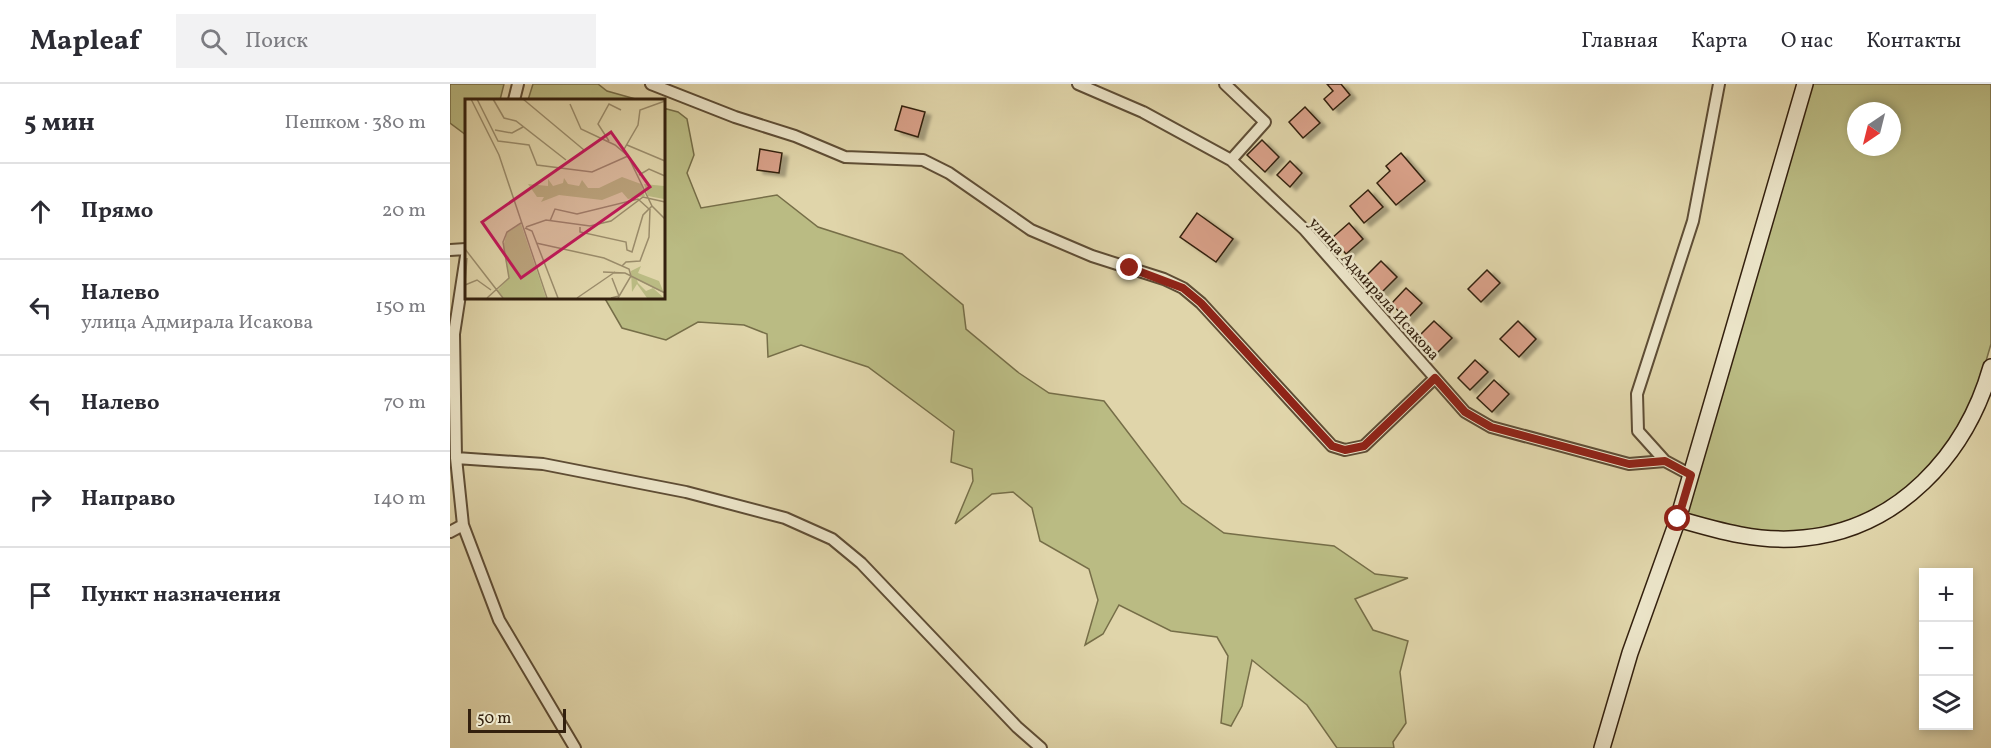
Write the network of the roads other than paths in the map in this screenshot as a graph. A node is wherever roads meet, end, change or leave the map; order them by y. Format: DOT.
graph roads {
  1 [pos="518,84"];
  2 [pos="651,84"];
  3 [pos="1078,84"];
  4 [pos="1225,84"];
  5 [pos="1719,84"];
  6 [pos="1805,84"];
  7 [pos="514,99"];
  8 [pos="1232,160"];
  9 [pos="465,249"];
  10 [pos="450,250"];
  11 [pos="465,262"];
  12 [pos="1991,367"];
  13 [pos="1435,378"];
  14 [pos="456,458"];
  15 [pos="1665,461"];
  16 [pos="1691,475"];
  17 [pos="1678,519"];
  18 [pos="463,525"];
  19 [pos="450,532"];
  20 [pos="574,748"];
  21 [pos="1041,748"];
  22 [pos="1602,748"];
  1 -- 7 [label="street"];
  2 -- 13 [label="street"];
  3 -- 8 [label="street, улица Адмирала Исакова"];
  4 -- 8 [label="street"];
  5 -- 15 [label="street"];
  6 -- 16 [label="main road"];
  8 -- 13 [label="street, улица Адмирала Исакова"];
  9 -- 10 [label="street"];
  11 -- 14 [label="street"];
  12 -- 17 [label="main road"];
  13 -- 15 [label="street, улица Адмирала Исакова"];
  14 -- 18 [label="street"];
  14 -- 21 [label="street"];
  15 -- 16 [label="street"];
  16 -- 17 [label="main road"];
  17 -- 22 [label="main road"];
  18 -- 19 [label="street"];
  18 -- 20 [label="street"];
}
